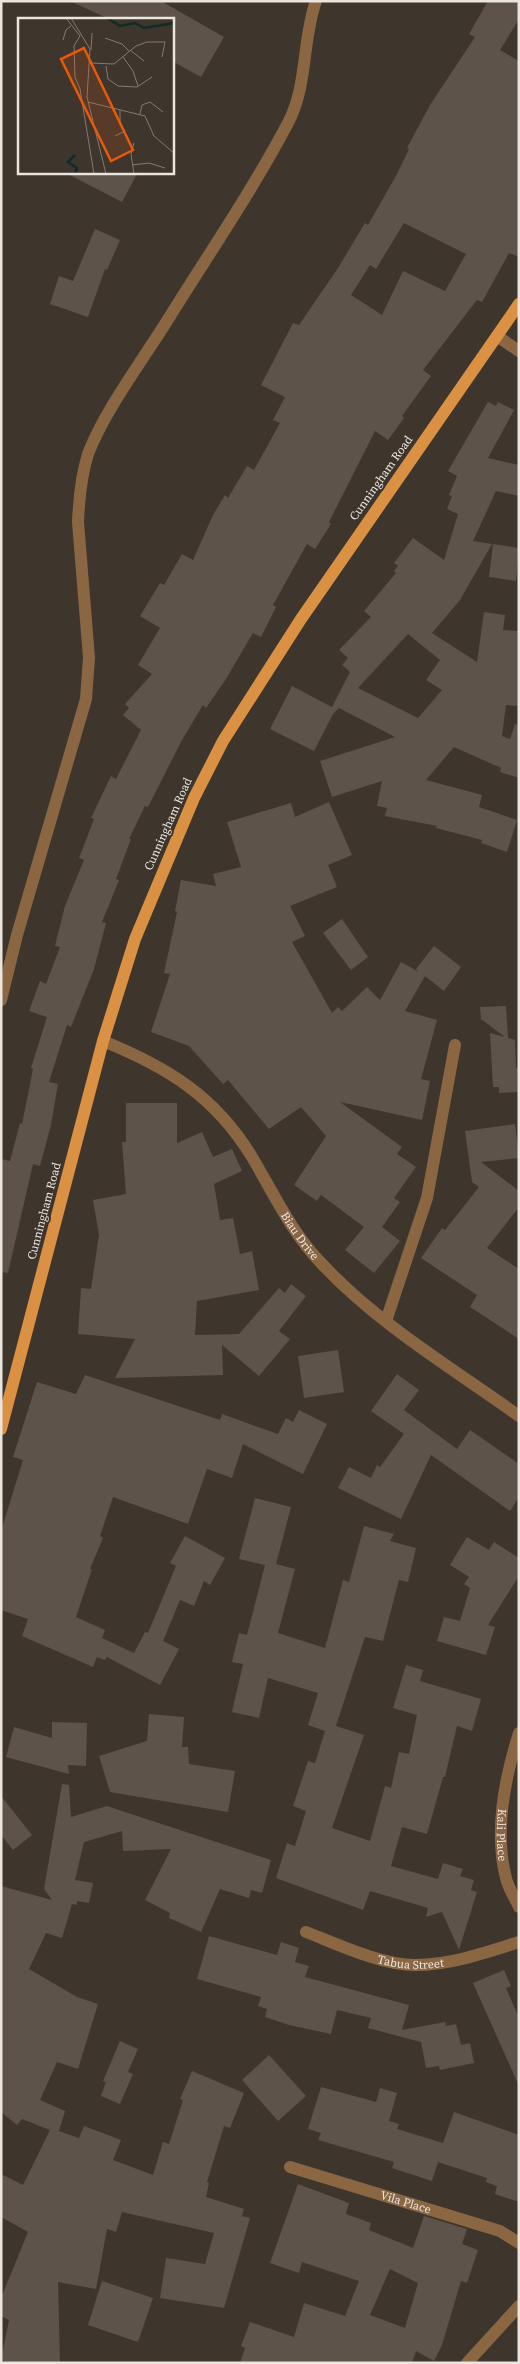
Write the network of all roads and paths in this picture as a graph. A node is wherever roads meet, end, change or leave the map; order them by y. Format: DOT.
graph roads {
  1 [pos="316,1"];
  2 [pos="519,304"];
  3 [pos="497,336"];
  4 [pos="519,351"];
  5 [pos="1,1000"];
  6 [pos="103,1041"];
  7 [pos="455,1046"];
  8 [pos="386,1321"];
  9 [pos="519,1416"];
  10 [pos="1,1429"];
  11 [pos="519,1732"];
  12 [pos="519,1907"];
  13 [pos="306,1932"];
  14 [pos="519,1942"];
  15 [pos="290,2167"];
  16 [pos="519,2243"];
  17 [pos="519,2306"];
  18 [pos="467,2363"];
  1 -- 5 [label="street"];
  2 -- 3 [label="main road, Cunningham Road"];
  3 -- 4 [label="street"];
  3 -- 6 [label="main road, Cunningham Road"];
  6 -- 8 [label="street, Biau Drive"];
  6 -- 10 [label="main road, Cunningham Road"];
  7 -- 8 [label="street"];
  8 -- 9 [label="street, Biau Drive"];
  11 -- 12 [label="street, Kali Place"];
  13 -- 14 [label="street, Tabua Street"];
  15 -- 16 [label="street, Vila Place"];
  17 -- 18 [label="street"];
}
